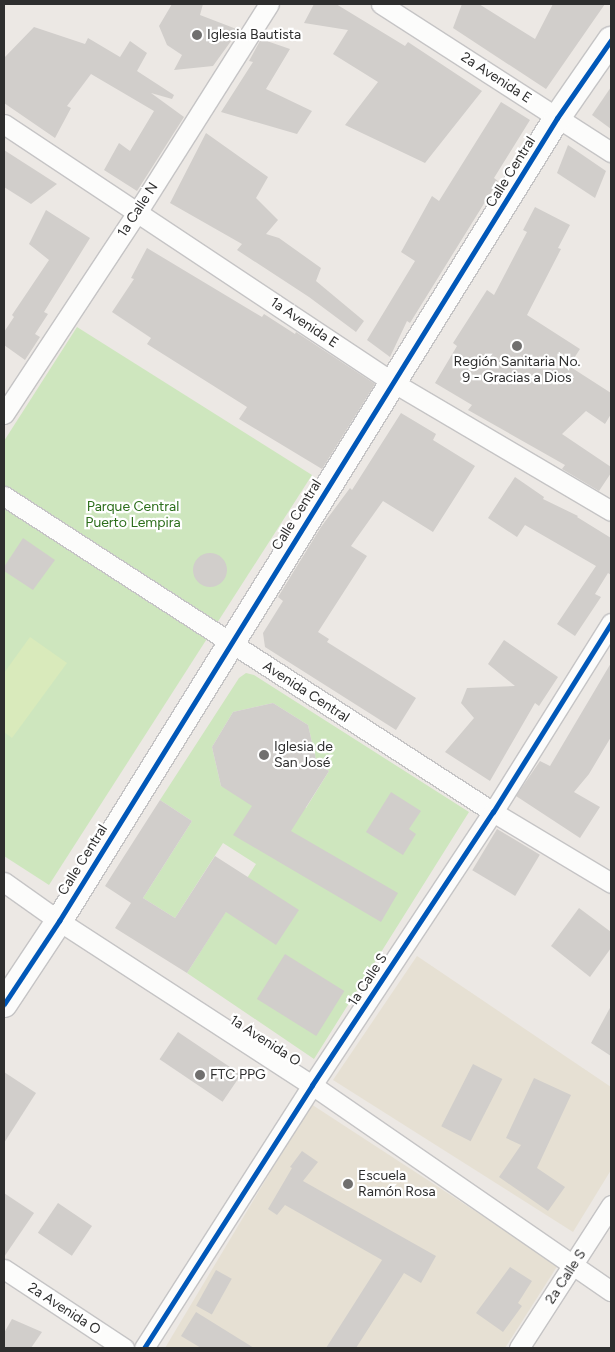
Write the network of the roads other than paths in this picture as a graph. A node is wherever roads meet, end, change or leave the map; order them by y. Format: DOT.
graph roads {
  1 [pos="269,4"];
  2 [pos="381,4"];
  3 [pos="611,40"];
  4 [pos="557,118"];
  5 [pos="4,124"];
  6 [pos="611,152"];
  7 [pos="138,211"];
  8 [pos="394,383"];
  9 [pos="4,414"];
  10 [pos="4,496"];
  11 [pos="611,511"];
  12 [pos="611,623"];
  13 [pos="230,643"];
  14 [pos="493,812"];
  15 [pos="4,882"];
  16 [pos="611,883"];
  17 [pos="59,921"];
  18 [pos="4,1004"];
  19 [pos="312,1085"];
  20 [pos="611,1205"];
  21 [pos="574,1264"];
  22 [pos="4,1269"];
  23 [pos="611,1290"];
  24 [pos="124,1348"];
  25 [pos="144,1348"];
  26 [pos="519,1348"];
  1 -- 7 [label="street, 1a Calle N"];
  2 -- 4 [label="street, 2a Avenida E"];
  3 -- 4 [label="street, Calle Central"];
  4 -- 6 [label="street, 2a Avenida E"];
  4 -- 8 [label="street, Calle Central"];
  5 -- 7 [label="street, 1a Avenida E"];
  7 -- 8 [label="street, 1a Avenida E"];
  7 -- 9 [label="street, 1a Calle N"];
  8 -- 11 [label="street, 1a Avenida E"];
  8 -- 13 [label="street, Calle Central"];
  10 -- 13 [label="street, Avenida Central"];
  12 -- 14 [label="street, 1a Calle S"];
  13 -- 14 [label="street, Avenida Central"];
  13 -- 17 [label="street, Calle Central"];
  14 -- 16 [label="street, Avenida Central"];
  14 -- 19 [label="street, 1a Calle S"];
  15 -- 17 [label="street, 1a Avenida O"];
  17 -- 18 [label="street, Calle Central"];
  17 -- 19 [label="street, 1a Avenida O"];
  19 -- 21 [label="street, 1a Avenida O"];
  19 -- 25 [label="street, 1a Calle S"];
  20 -- 21 [label="street, 2a Calle S"];
  21 -- 23 [label="street, 1a Avenida O"];
  21 -- 26 [label="street, 2a Calle S"];
  22 -- 24 [label="street, 2a Avenida O"];
}
